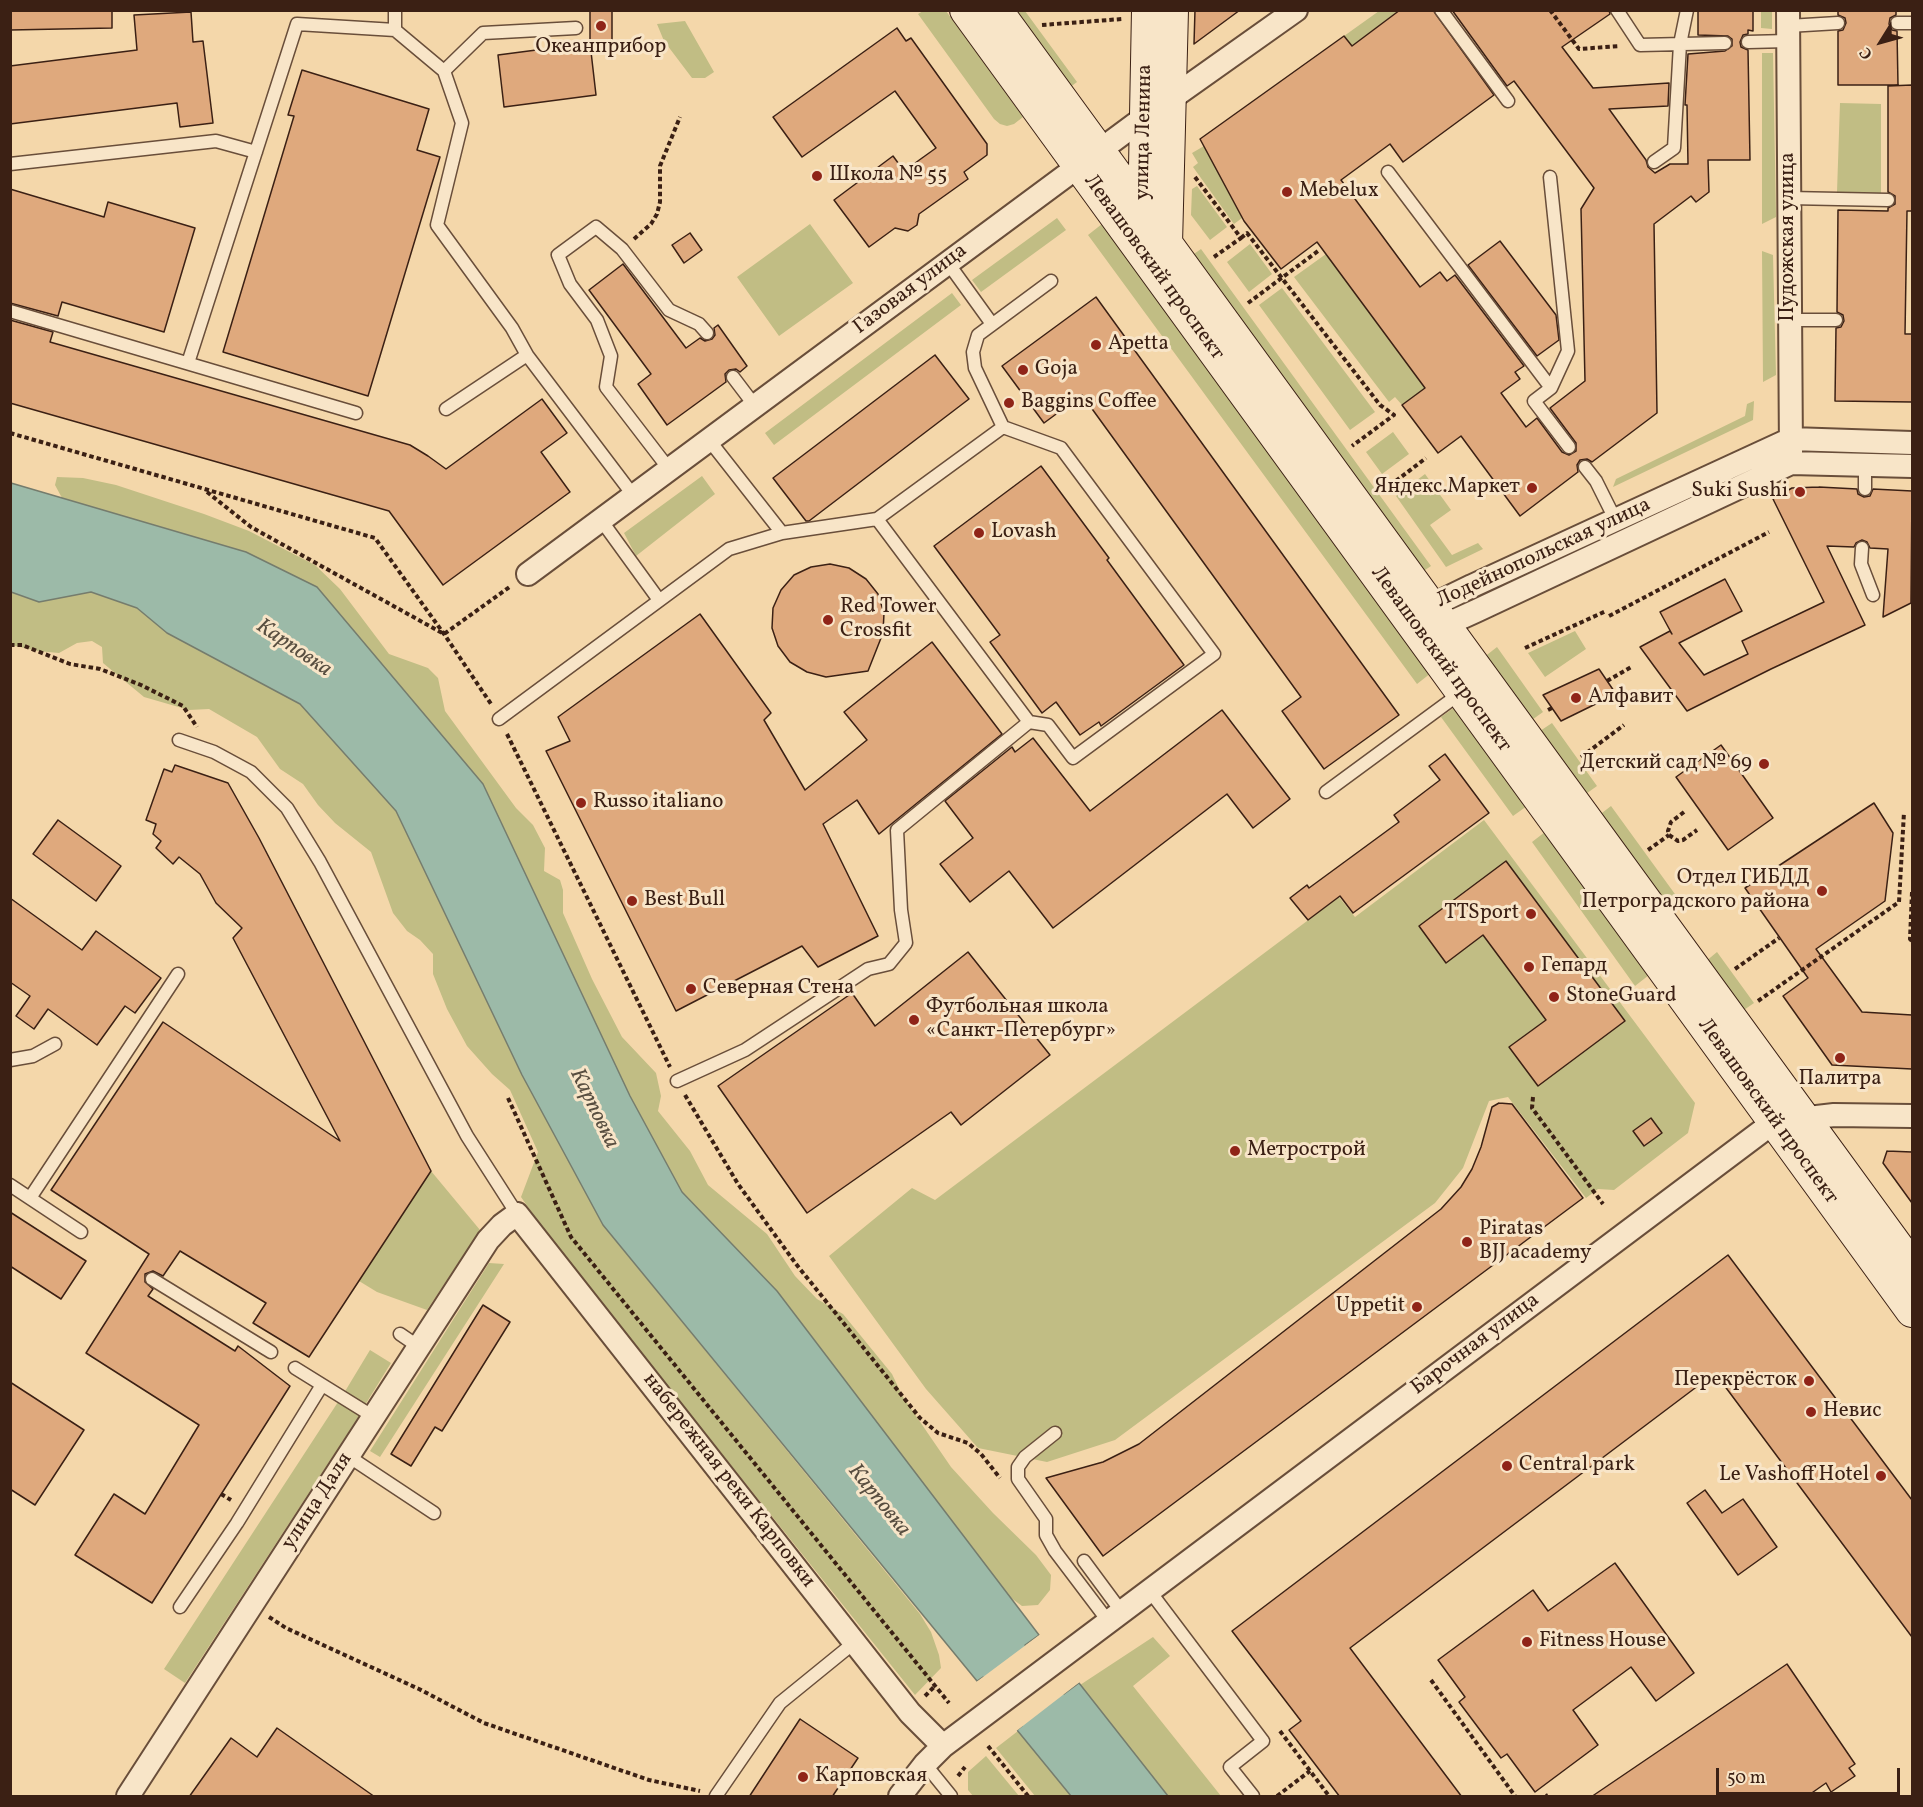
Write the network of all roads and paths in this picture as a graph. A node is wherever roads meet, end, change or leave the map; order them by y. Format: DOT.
graph roads {
  1 [pos="395,10"];
  2 [pos="966,10"];
  3 [pos="996,10"];
  4 [pos="1172,10"];
  5 [pos="1296,10"];
  6 [pos="1441,10"];
  7 [pos="1550,10"];
  8 [pos="1617,10"];
  9 [pos="1687,10"];
  10 [pos="1138,14"];
  11 [pos="1838,23"];
  12 [pos="1897,23"];
  13 [pos="1912,23"];
  14 [pos="1042,25"];
  15 [pos="1788,26"];
  16 [pos="576,28"];
  17 [pos="395,30"];
  18 [pos="1748,42"];
  19 [pos="1725,43"];
  20 [pos="1680,44"];
  21 [pos="1640,45"];
  22 [pos="444,71"];
  23 [pos="1508,101"];
  24 [pos="1157,109"];
  25 [pos="680,117"];
  26 [pos="256,152"];
  27 [pos="1089,159"];
  28 [pos="1654,162"];
  29 [pos="10,164"];
  30 [pos="1388,172"];
  31 [pos="1194,176"];
  32 [pos="1550,177"];
  33 [pos="1789,198"];
  34 [pos="1888,200"];
  35 [pos="1144,214"];
  36 [pos="1241,238"];
  37 [pos="622,249"];
  38 [pos="1155,249"];
  39 [pos="1318,251"];
  40 [pos="1214,257"];
  41 [pos="948,263"];
  42 [pos="1282,278"];
  43 [pos="1051,281"];
  44 [pos="1248,303"];
  45 [pos="10,311"];
  46 [pos="1790,320"];
  47 [pos="1836,320"];
  48 [pos="992,324"];
  49 [pos="707,333"];
  50 [pos="527,355"];
  51 [pos="188,363"];
  52 [pos="733,377"];
  53 [pos="1551,388"];
  54 [pos="755,406"];
  55 [pos="446,409"];
  56 [pos="356,413"];
  57 [pos="1004,427"];
  58 [pos="10,433"];
  59 [pos="709,440"];
  60 [pos="1791,440"];
  61 [pos="1866,442"];
  62 [pos="1912,443"];
  63 [pos="1352,446"];
  64 [pos="1569,447"];
  65 [pos="1426,458"];
  66 [pos="1791,463"];
  67 [pos="1865,465"];
  68 [pos="1912,466"];
  69 [pos="1585,467"];
  70 [pos="669,469"];
  71 [pos="1741,474"];
  72 [pos="204,489"];
  73 [pos="1865,489"];
  74 [pos="1384,490"];
  75 [pos="633,495"];
  76 [pos="877,519"];
  77 [pos="601,520"];
  78 [pos="1616,520"];
  79 [pos="1769,532"];
  80 [pos="782,533"];
  81 [pos="1571,540"];
  82 [pos="1626,540"];
  83 [pos="1862,548"];
  84 [pos="1582,561"];
  85 [pos="1506,570"];
  86 [pos="528,574"];
  87 [pos="1517,592"];
  88 [pos="1873,595"];
  89 [pos="659,600"];
  90 [pos="1606,611"];
  91 [pos="1609,616"];
  92 [pos="1430,620"];
  93 [pos="444,634"];
  94 [pos="10,645"];
  95 [pos="1525,648"];
  96 [pos="1633,666"];
  97 [pos="1607,681"];
  98 [pos="1463,692"];
  99 [pos="500,719"];
  100 [pos="1029,722"];
  101 [pos="1624,725"];
  102 [pos="179,740"];
  103 [pos="214,752"];
  104 [pos="1581,757"];
  105 [pos="1326,792"];
  106 [pos="1556,800"];
  107 [pos="1684,812"];
  108 [pos="1904,812"];
  109 [pos="1697,830"];
  110 [pos="1669,835"];
  111 [pos="1648,850"];
  112 [pos="1912,892"];
  113 [pos="1779,938"];
  114 [pos="1912,941"];
  115 [pos="1735,969"];
  116 [pos="178,974"];
  117 [pos="1758,1001"];
  118 [pos="55,1044"];
  119 [pos="10,1060"];
  120 [pos="677,1081"];
  121 [pos="1533,1097"];
  122 [pos="508,1098"];
  123 [pos="1912,1116"];
  124 [pos="1789,1120"];
  125 [pos="10,1185"];
  126 [pos="30,1198"];
  127 [pos="1603,1204"];
  128 [pos="517,1214"];
  129 [pos="81,1232"];
  130 [pos="1901,1264"];
  131 [pos="152,1279"];
  132 [pos="1912,1311"];
  133 [pos="271,1352"];
  134 [pos="295,1368"];
  135 [pos="322,1385"];
  136 [pos="374,1418"];
  137 [pos="1055,1433"];
  138 [pos="348,1456"];
  139 [pos="1003,1481"];
  140 [pos="221,1494"];
  141 [pos="232,1500"];
  142 [pos="434,1513"];
  143 [pos="1084,1561"];
  144 [pos="1149,1590"];
  145 [pos="251,1605"];
  146 [pos="180,1607"];
  147 [pos="1115,1616"];
  148 [pos="855,1642"];
  149 [pos="1431,1680"];
  150 [pos="949,1703"];
  151 [pos="943,1746"];
  152 [pos="988,1746"];
  153 [pos="925,1764"];
  154 [pos="1310,1771"];
  155 [pos="717,1795"];
  156 [pos="128,1797"];
  157 [pos="900,1797"];
  158 [pos="951,1797"];
  159 [pos="1028,1797"];
  160 [pos="1253,1797"];
  161 [pos="1277,1797"];
  162 [pos="1515,1797"];
  1 -- 17 [label="lane"];
  2 -- 27 [label="street, Левашовский проспект"];
  3 -- 27 [label="street, Левашовский проспект"];
  4 -- 24 [label="street, улица Ленина"];
  5 -- 24 [label="street, Газовая улица"];
  6 -- 23 [label="lane"];
  7 -- 21 [label="path"];
  8 -- 21 [label="lane"];
  9 -- 20 [label="lane"];
  10 -- 14 [label="path"];
  10 -- 24 [label="street, улица Ленина"];
  11 -- 15 [label="lane"];
  12 -- 13 [label="lane"];
  15 -- 18 [label="lane"];
  15 -- 33 [label="street, Пудожская улица"];
  16 -- 22 [label="lane"];
  17 -- 22 [label="lane"];
  17 -- 26 [label="lane"];
  19 -- 20 [label="lane"];
  20 -- 21 [label="lane"];
  20 -- 28 [label="lane"];
  22 -- 50 [label="lane"];
  24 -- 27 [label="street, Газовая улица"];
  24 -- 35 [label="street, улица Ленина"];
  24 -- 38 [label="street, улица Ленина"];
  25 -- 37 [label="path"];
  26 -- 29 [label="lane"];
  26 -- 51 [label="lane"];
  27 -- 35 [label="street, Левашовский проспект"];
  27 -- 38 [label="street, Левашовский проспект"];
  27 -- 41 [label="street, Газовая улица"];
  30 -- 53 [label="lane"];
  31 -- 36 [label="path"];
  32 -- 53 [label="lane"];
  33 -- 34 [label="lane"];
  33 -- 46 [label="street, Пудожская улица"];
  35 -- 38 [label="street, улица Ленина"];
  36 -- 40 [label="path"];
  36 -- 42 [label="path"];
  37 -- 49 [label="lane"];
  37 -- 70 [label="lane"];
  38 -- 92 [label="street, Левашовский проспект"];
  39 -- 42 [label="path"];
  41 -- 48 [label="lane"];
  41 -- 54 [label="street, Газовая улица"];
  42 -- 44 [label="path"];
  42 -- 63 [label="path"];
  43 -- 48 [label="lane"];
  45 -- 51 [label="lane"];
  46 -- 47 [label="lane"];
  46 -- 60 [label="street, Пудожская улица"];
  48 -- 57 [label="lane"];
  50 -- 55 [label="lane"];
  50 -- 75 [label="lane"];
  51 -- 56 [label="lane"];
  52 -- 54 [label="lane"];
  53 -- 64 [label="lane"];
  54 -- 59 [label="street, Газовая улица"];
  57 -- 76 [label="lane"];
  57 -- 100 [label="lane"];
  58 -- 72 [label="path"];
  59 -- 70 [label="street, Газовая улица"];
  59 -- 80 [label="lane"];
  60 -- 61 [label="street, Лодейнопольская улица"];
  60 -- 66 [label="street, Пудожская улица"];
  60 -- 71 [label="street, Лодейнопольская улица"];
  61 -- 62 [label="street, Лодейнопольская улица"];
  61 -- 67 [label="lane"];
  65 -- 74 [label="path"];
  66 -- 67 [label="street, Лодейнопольская улица"];
  66 -- 71 [label="street, Лодейнопольская улица"];
  67 -- 68 [label="street, Лодейнопольская улица"];
  67 -- 73 [label="lane"];
  69 -- 78 [label="lane"];
  70 -- 75 [label="street, Газовая улица"];
  71 -- 78 [label="street, Лодейнопольская улица"];
  71 -- 82 [label="street, Лодейнопольская улица"];
  72 -- 93 [label="path"];
  72 -- 93 [label="path"];
  75 -- 77 [label="street, Газовая улица"];
  76 -- 80 [label="lane"];
  76 -- 100 [label="lane"];
  77 -- 86 [label="street, Газовая улица"];
  77 -- 89 [label="lane"];
  78 -- 81 [label="street, Лодейнопольская улица"];
  78 -- 82 [label="lane"];
  79 -- 91 [label="path"];
  80 -- 89 [label="lane"];
  81 -- 84 [label="lane"];
  81 -- 85 [label="street, Лодейнопольская улица"];
  82 -- 84 [label="street, Лодейнопольская улица"];
  83 -- 88 [label="lane"];
  84 -- 87 [label="street, Лодейнопольская улица"];
  85 -- 87 [label="lane"];
  85 -- 92 [label="street, Лодейнопольская улица"];
  86 -- 93 [label="path"];
  87 -- 92 [label="street, Лодейнопольская улица"];
  89 -- 99 [label="lane"];
  90 -- 95 [label="path"];
  92 -- 98 [label="street, Левашовский проспект"];
  92 -- 106 [label="street, Левашовский проспект"];
  93 -- 99 [label="path"];
  94 -- 103 [label="path"];
  96 -- 97 [label="path"];
  98 -- 105 [label="lane"];
  98 -- 106 [label="street, Левашовский проспект"];
  99 -- 120 [label="path"];
  100 -- 120 [label="lane"];
  101 -- 104 [label="path"];
  102 -- 103 [label="lane"];
  103 -- 128 [label="lane"];
  106 -- 124 [label="street, Левашовский проспект"];
  107 -- 110 [label="path"];
  108 -- 117 [label="path"];
  109 -- 110 [label="path"];
  110 -- 111 [label="path"];
  112 -- 114 [label="path"];
  113 -- 115 [label="path"];
  116 -- 126 [label="lane"];
  118 -- 119 [label="lane"];
  120 -- 139 [label="path"];
  121 -- 127 [label="path"];
  122 -- 150 [label="path"];
  123 -- 124 [label="street"];
  124 -- 130 [label="street, Левашовский проспект"];
  124 -- 144 [label="street, Барочная улица"];
  125 -- 126 [label="lane"];
  126 -- 129 [label="lane"];
  128 -- 136 [label="street, улица Даля"];
  128 -- 148 [label="street, набережная реки Карповки"];
  130 -- 132 [label="street, Левашовский проспект"];
  131 -- 133 [label="lane"];
  134 -- 135 [label="lane"];
  135 -- 136 [label="lane"];
  135 -- 146 [label="lane"];
  136 -- 138 [label="street, улица Даля"];
  137 -- 147 [label="lane"];
  138 -- 142 [label="lane"];
  138 -- 145 [label="street, улица Даля"];
  140 -- 141 [label="path"];
  143 -- 147 [label="lane"];
  144 -- 147 [label="street, Барочная улица"];
  144 -- 160 [label="lane"];
  145 -- 155 [label="path"];
  145 -- 156 [label="street, улица Даля"];
  147 -- 151 [label="street, Барочная улица"];
  148 -- 151 [label="street, набережная реки Карповки"];
  148 -- 155 [label="lane"];
  149 -- 162 [label="path"];
  151 -- 153 [label="street"];
  152 -- 159 [label="path"];
  153 -- 157 [label="street"];
  153 -- 158 [label="lane"];
  154 -- 161 [label="path"];
}
